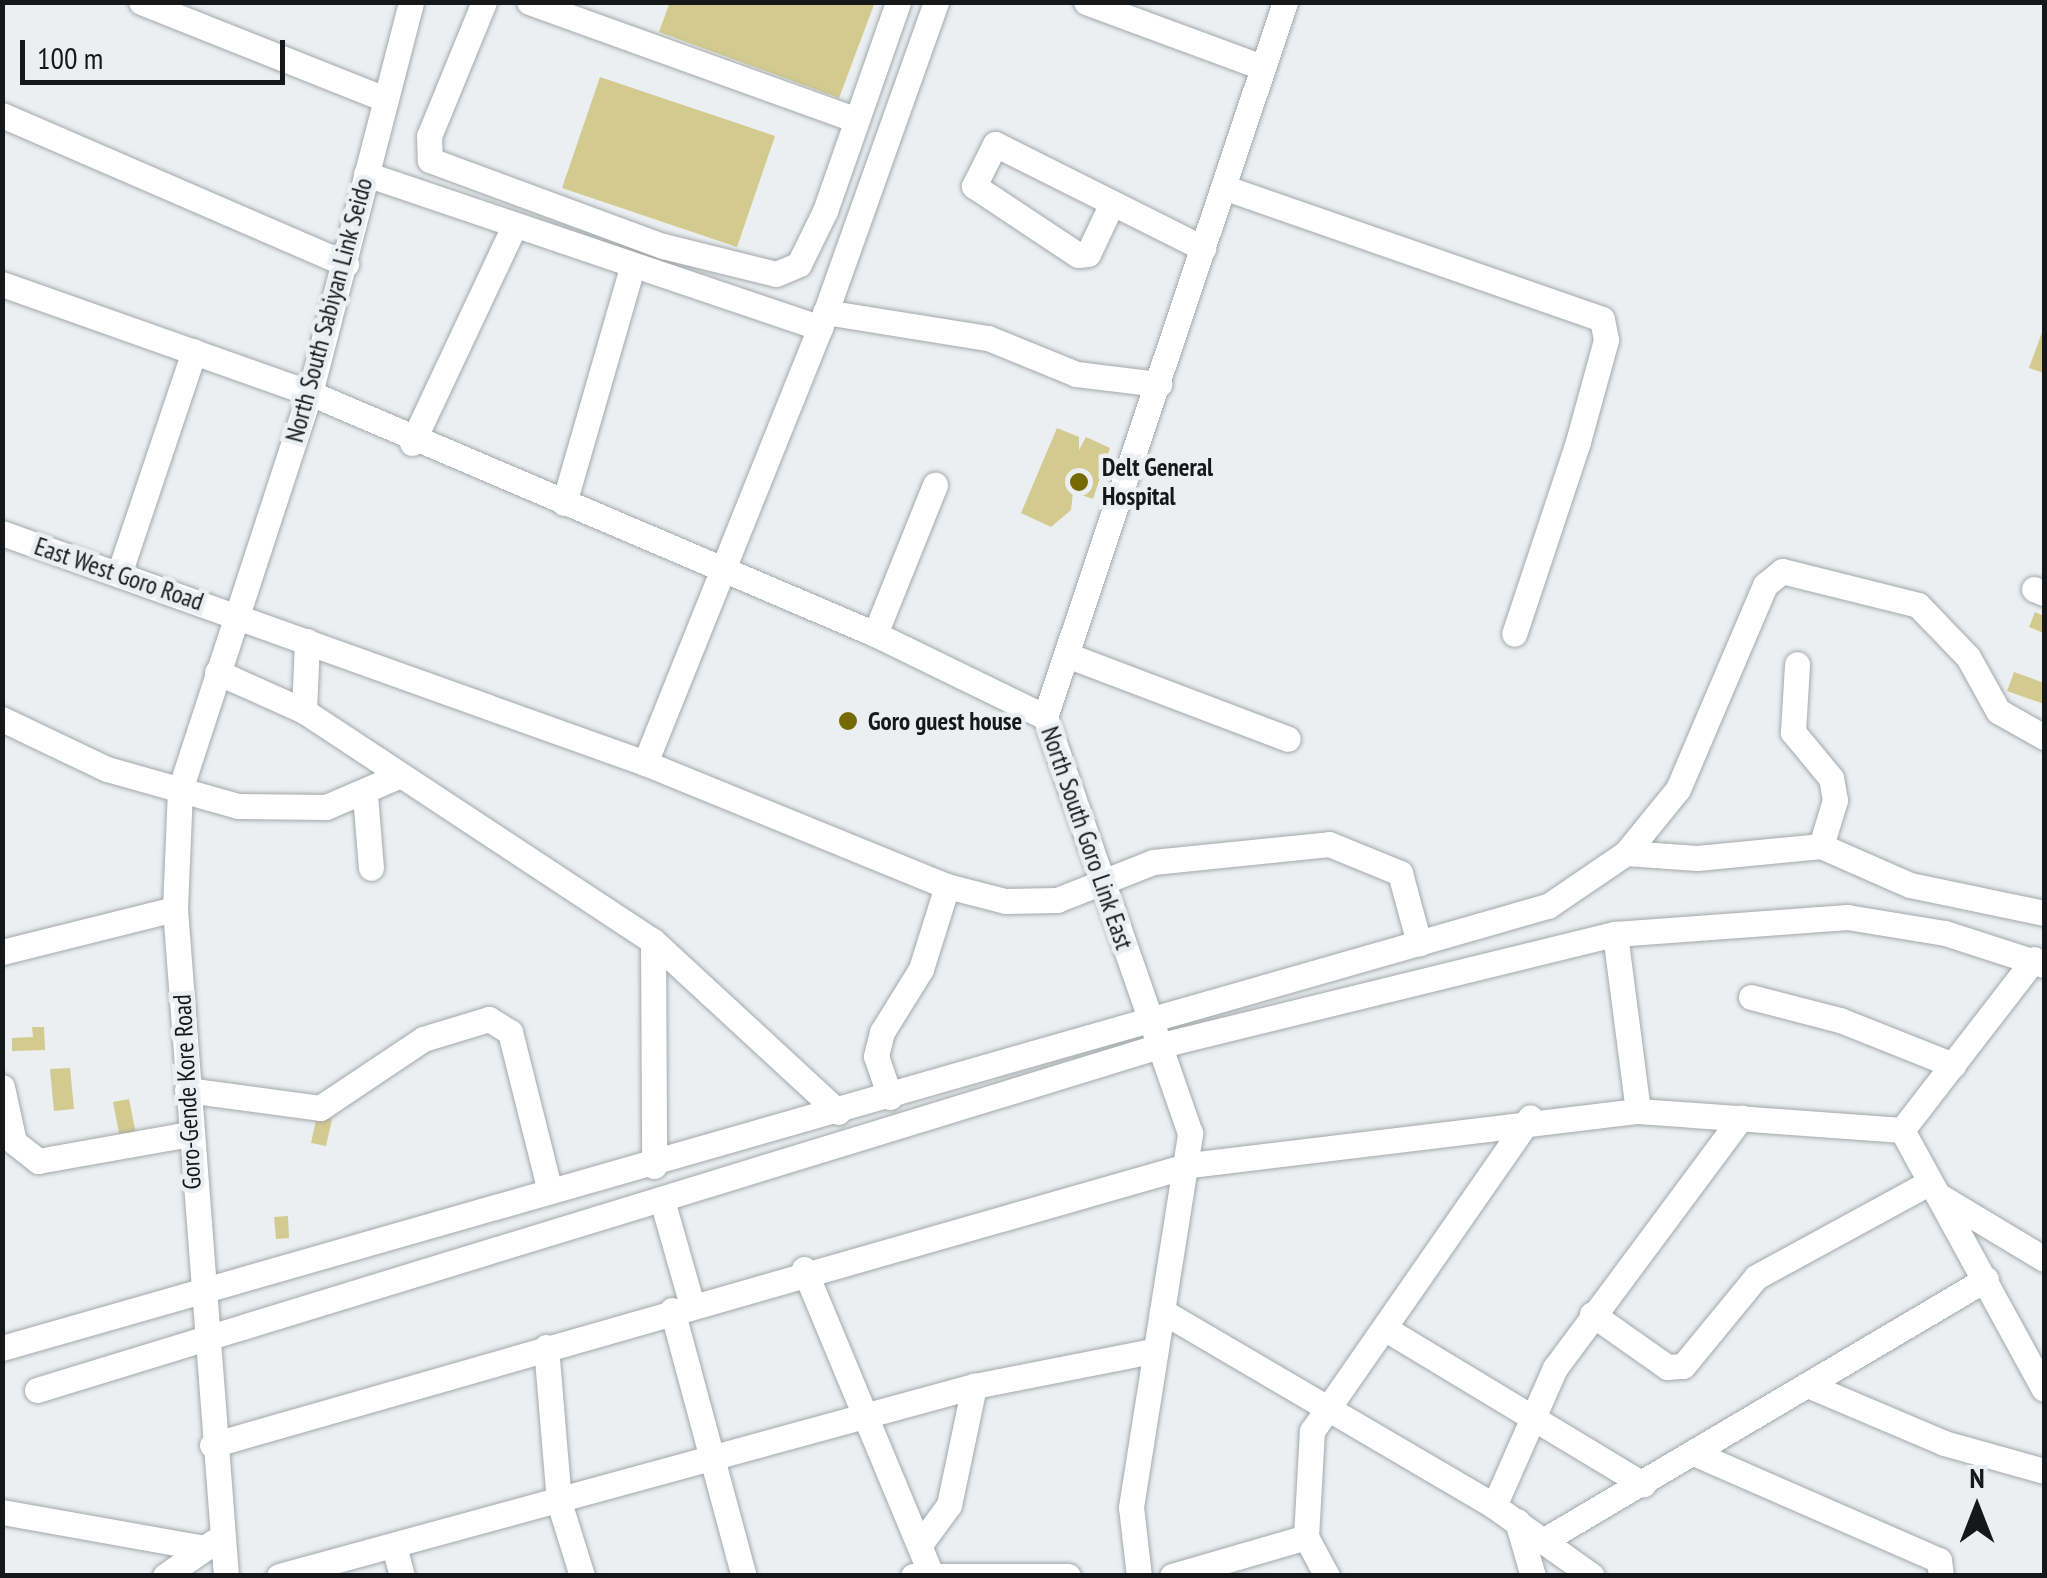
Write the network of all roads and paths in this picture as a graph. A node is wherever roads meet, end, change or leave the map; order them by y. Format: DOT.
graph roads {
  1 [pos="141,2"];
  2 [pos="411,2"];
  3 [pos="484,2"];
  4 [pos="529,2"];
  5 [pos="898,2"];
  6 [pos="936,2"];
  7 [pos="1086,2"];
  8 [pos="1285,2"];
  9 [pos="188,12"];
  10 [pos="1262,67"];
  11 [pos="382,98"];
  12 [pos="2,116"];
  13 [pos="856,120"];
  14 [pos="366,174"];
  15 [pos="1223,186"];
  16 [pos="1112,203"];
  17 [pos="513,228"];
  18 [pos="1203,248"];
  19 [pos="346,264"];
  20 [pos="632,268"];
  21 [pos="2,284"];
  22 [pos="823,320"];
  23 [pos="194,352"];
  24 [pos="1158,384"];
  25 [pos="310,393"];
  26 [pos="412,444"];
  27 [pos="935,485"];
  28 [pos="564,503"];
  29 [pos="4,540"];
  30 [pos="723,568"];
  31 [pos="119,574"];
  32 [pos="235,615"];
  33 [pos="874,634"];
  34 [pos="1514,634"];
  35 [pos="308,642"];
  36 [pos="1067,655"];
  37 [pos="1798,664"];
  38 [pos="218,672"];
  39 [pos="304,710"];
  40 [pos="1044,717"];
  41 [pos="2,719"];
  42 [pos="2044,737"];
  43 [pos="1288,739"];
  44 [pos="645,763"];
  45 [pos="398,776"];
  46 [pos="180,790"];
  47 [pos="365,796"];
  48 [pos="1821,846"];
  49 [pos="1626,854"];
  50 [pos="371,868"];
  51 [pos="1098,881"];
  52 [pos="947,886"];
  53 [pos="175,910"];
  54 [pos="2044,912"];
  55 [pos="1615,934"];
  56 [pos="653,941"];
  57 [pos="1419,943"];
  58 [pos="2,952"];
  59 [pos="2039,962"];
  60 [pos="1751,997"];
  61 [pos="1159,1033"];
  62 [pos="1953,1066"];
  63 [pos="187,1090"];
  64 [pos="890,1098"];
  65 [pos="3,1103"];
  66 [pos="1638,1110"];
  67 [pos="838,1112"];
  68 [pos="1530,1117"];
  69 [pos="1741,1118"];
  70 [pos="1902,1130"];
  71 [pos="189,1134"];
  72 [pos="1190,1165"];
  73 [pos="654,1166"];
  74 [pos="1933,1188"];
  75 [pos="550,1191"];
  76 [pos="662,1200"];
  77 [pos="2044,1259"];
  78 [pos="804,1269"];
  79 [pos="1986,1279"];
  80 [pos="198,1289"];
  81 [pos="682,1307"];
  82 [pos="1162,1310"];
  83 [pos="1592,1314"];
  84 [pos="1389,1330"];
  85 [pos="202,1337"];
  86 [pos="546,1347"];
  87 [pos="2,1348"];
  88 [pos="1153,1351"];
  89 [pos="974,1386"];
  90 [pos="1810,1386"];
  91 [pos="2044,1389"];
  92 [pos="37,1390"];
  93 [pos="1327,1404"];
  94 [pos="862,1418"];
  95 [pos="1527,1420"];
  96 [pos="212,1445"];
  97 [pos="1696,1454"];
  98 [pos="713,1459"];
  99 [pos="2044,1471"];
  100 [pos="1643,1484"];
  101 [pos="560,1502"];
  102 [pos="1494,1506"];
  103 [pos="2,1512"];
  104 [pos="1518,1520"];
  105 [pos="1306,1537"];
  106 [pos="1546,1539"];
  107 [pos="213,1543"];
  108 [pos="921,1543"];
  109 [pos="394,1546"];
  110 [pos="926,1574"];
  111 [pos="165,1576"];
  112 [pos="226,1576"];
  113 [pos="279,1576"];
  114 [pos="402,1576"];
  115 [pos="582,1576"];
  116 [pos="744,1576"];
  117 [pos="1068,1576"];
  118 [pos="1139,1576"];
  119 [pos="1172,1576"];
  120 [pos="1326,1576"];
  121 [pos="1533,1576"];
  122 [pos="1592,1576"];
  123 [pos="1941,1576"];
  1 -- 9 [label="street"];
  2 -- 11 [label="street, North South Sabiyan Link Seido"];
  3 -- 13 [label="street"];
  4 -- 13 [label="street"];
  5 -- 13 [label="street"];
  6 -- 22 [label="street"];
  7 -- 10 [label="street"];
  8 -- 10 [label="street, North South Goro Link East"];
  9 -- 11 [label="street"];
  10 -- 15 [label="street, North South Goro Link East"];
  11 -- 14 [label="street, North South Sabiyan Link Seido"];
  12 -- 19 [label="street"];
  14 -- 17 [label="street"];
  14 -- 19 [label="street, North South Sabiyan Link Seido"];
  15 -- 18 [label="street, North South Goro Link East"];
  15 -- 34 [label="street"];
  16 -- 16 [label="street"];
  16 -- 18 [label="street"];
  17 -- 20 [label="street"];
  17 -- 26 [label="street"];
  18 -- 24 [label="street, North South Goro Link East"];
  19 -- 25 [label="street, North South Sabiyan Link Seido"];
  20 -- 22 [label="street"];
  20 -- 28 [label="street"];
  21 -- 23 [label="street"];
  22 -- 24 [label="street"];
  22 -- 30 [label="street"];
  23 -- 25 [label="street"];
  23 -- 31 [label="street"];
  24 -- 36 [label="street, North South Goro Link East"];
  25 -- 26 [label="street"];
  25 -- 32 [label="street, North South Sabiyan Link Seido"];
  26 -- 28 [label="street"];
  27 -- 33 [label="street"];
  28 -- 30 [label="street"];
  29 -- 31 [label="street, East West Goro Road"];
  30 -- 33 [label="street"];
  30 -- 44 [label="street"];
  31 -- 32 [label="street, East West Goro Road"];
  32 -- 35 [label="street, East West Goro Road"];
  32 -- 38 [label="street, Goro-Gende Kore Road"];
  33 -- 40 [label="street"];
  35 -- 39 [label="street"];
  35 -- 44 [label="street, East West Goro Road"];
  36 -- 40 [label="street, North South Goro Link East"];
  36 -- 43 [label="street"];
  37 -- 48 [label="street"];
  38 -- 39 [label="street"];
  38 -- 46 [label="street, Goro-Gende Kore Road"];
  39 -- 45 [label="street"];
  40 -- 51 [label="street, North South Goro Link East"];
  41 -- 46 [label="street"];
  42 -- 49 [label="street"];
  44 -- 52 [label="street, East West Goro Road"];
  45 -- 47 [label="street"];
  45 -- 56 [label="street"];
  46 -- 47 [label="street"];
  46 -- 53 [label="street, Goro-Gende Kore Road"];
  47 -- 50 [label="street"];
  48 -- 49 [label="street"];
  48 -- 54 [label="street"];
  49 -- 57 [label="street"];
  51 -- 52 [label="street, East West Goro Road"];
  51 -- 57 [label="street, East West Goro Road"];
  51 -- 61 [label="street, North South Goro Link East"];
  52 -- 64 [label="street"];
  53 -- 58 [label="street"];
  53 -- 63 [label="street, Goro-Gende Kore Road"];
  55 -- 59 [label="street"];
  55 -- 61 [label="street"];
  55 -- 66 [label="street"];
  56 -- 67 [label="street"];
  56 -- 73 [label="street"];
  57 -- 61 [label="street"];
  59 -- 62 [label="street"];
  60 -- 62 [label="street"];
  61 -- 64 [label="street"];
  61 -- 72 [label="street, North South Goro Link East"];
  61 -- 76 [label="street"];
  62 -- 70 [label="street"];
  63 -- 71 [label="street, Goro-Gende Kore Road"];
  63 -- 75 [label="street"];
  64 -- 67 [label="street"];
  65 -- 71 [label="street"];
  66 -- 68 [label="street"];
  66 -- 69 [label="street"];
  67 -- 73 [label="street"];
  68 -- 72 [label="street"];
  68 -- 84 [label="street"];
  69 -- 70 [label="street"];
  69 -- 83 [label="street"];
  70 -- 74 [label="street"];
  71 -- 80 [label="street, Goro-Gende Kore Road"];
  72 -- 78 [label="street"];
  72 -- 82 [label="street, North South Goro Link East"];
  73 -- 75 [label="street"];
  74 -- 77 [label="street"];
  74 -- 79 [label="street"];
  74 -- 83 [label="street"];
  75 -- 80 [label="street"];
  76 -- 81 [label="street"];
  76 -- 85 [label="street"];
  78 -- 81 [label="street"];
  78 -- 94 [label="street"];
  79 -- 90 [label="street"];
  79 -- 91 [label="street"];
  80 -- 85 [label="street, Goro-Gende Kore Road"];
  80 -- 87 [label="street"];
  81 -- 86 [label="street"];
  81 -- 98 [label="street"];
  82 -- 88 [label="street, North South Goro Link East"];
  82 -- 93 [label="street"];
  83 -- 95 [label="street"];
  84 -- 93 [label="street"];
  84 -- 95 [label="street"];
  85 -- 92 [label="street"];
  85 -- 96 [label="street, Goro-Gende Kore Road"];
  86 -- 96 [label="street"];
  86 -- 101 [label="street"];
  88 -- 89 [label="street"];
  88 -- 118 [label="street, North South Goro Link East"];
  89 -- 94 [label="street"];
  89 -- 108 [label="street"];
  90 -- 97 [label="street"];
  90 -- 99 [label="street"];
  93 -- 102 [label="street"];
  93 -- 105 [label="street"];
  94 -- 98 [label="street"];
  94 -- 108 [label="street"];
  95 -- 100 [label="street"];
  95 -- 102 [label="street"];
  96 -- 107 [label="street, Goro-Gende Kore Road"];
  97 -- 100 [label="street"];
  97 -- 123 [label="street"];
  98 -- 101 [label="street"];
  98 -- 116 [label="street"];
  100 -- 106 [label="street"];
  101 -- 109 [label="street"];
  101 -- 115 [label="street"];
  102 -- 104 [label="street"];
  103 -- 107 [label="street"];
  104 -- 106 [label="street"];
  104 -- 121 [label="street"];
  105 -- 119 [label="street"];
  105 -- 120 [label="street"];
  106 -- 122 [label="street"];
  107 -- 111 [label="street"];
  107 -- 112 [label="street, Goro-Gende Kore Road"];
  108 -- 110 [label="street"];
  109 -- 113 [label="street"];
  109 -- 114 [label="street"];
  110 -- 117 [label="street"];
}
